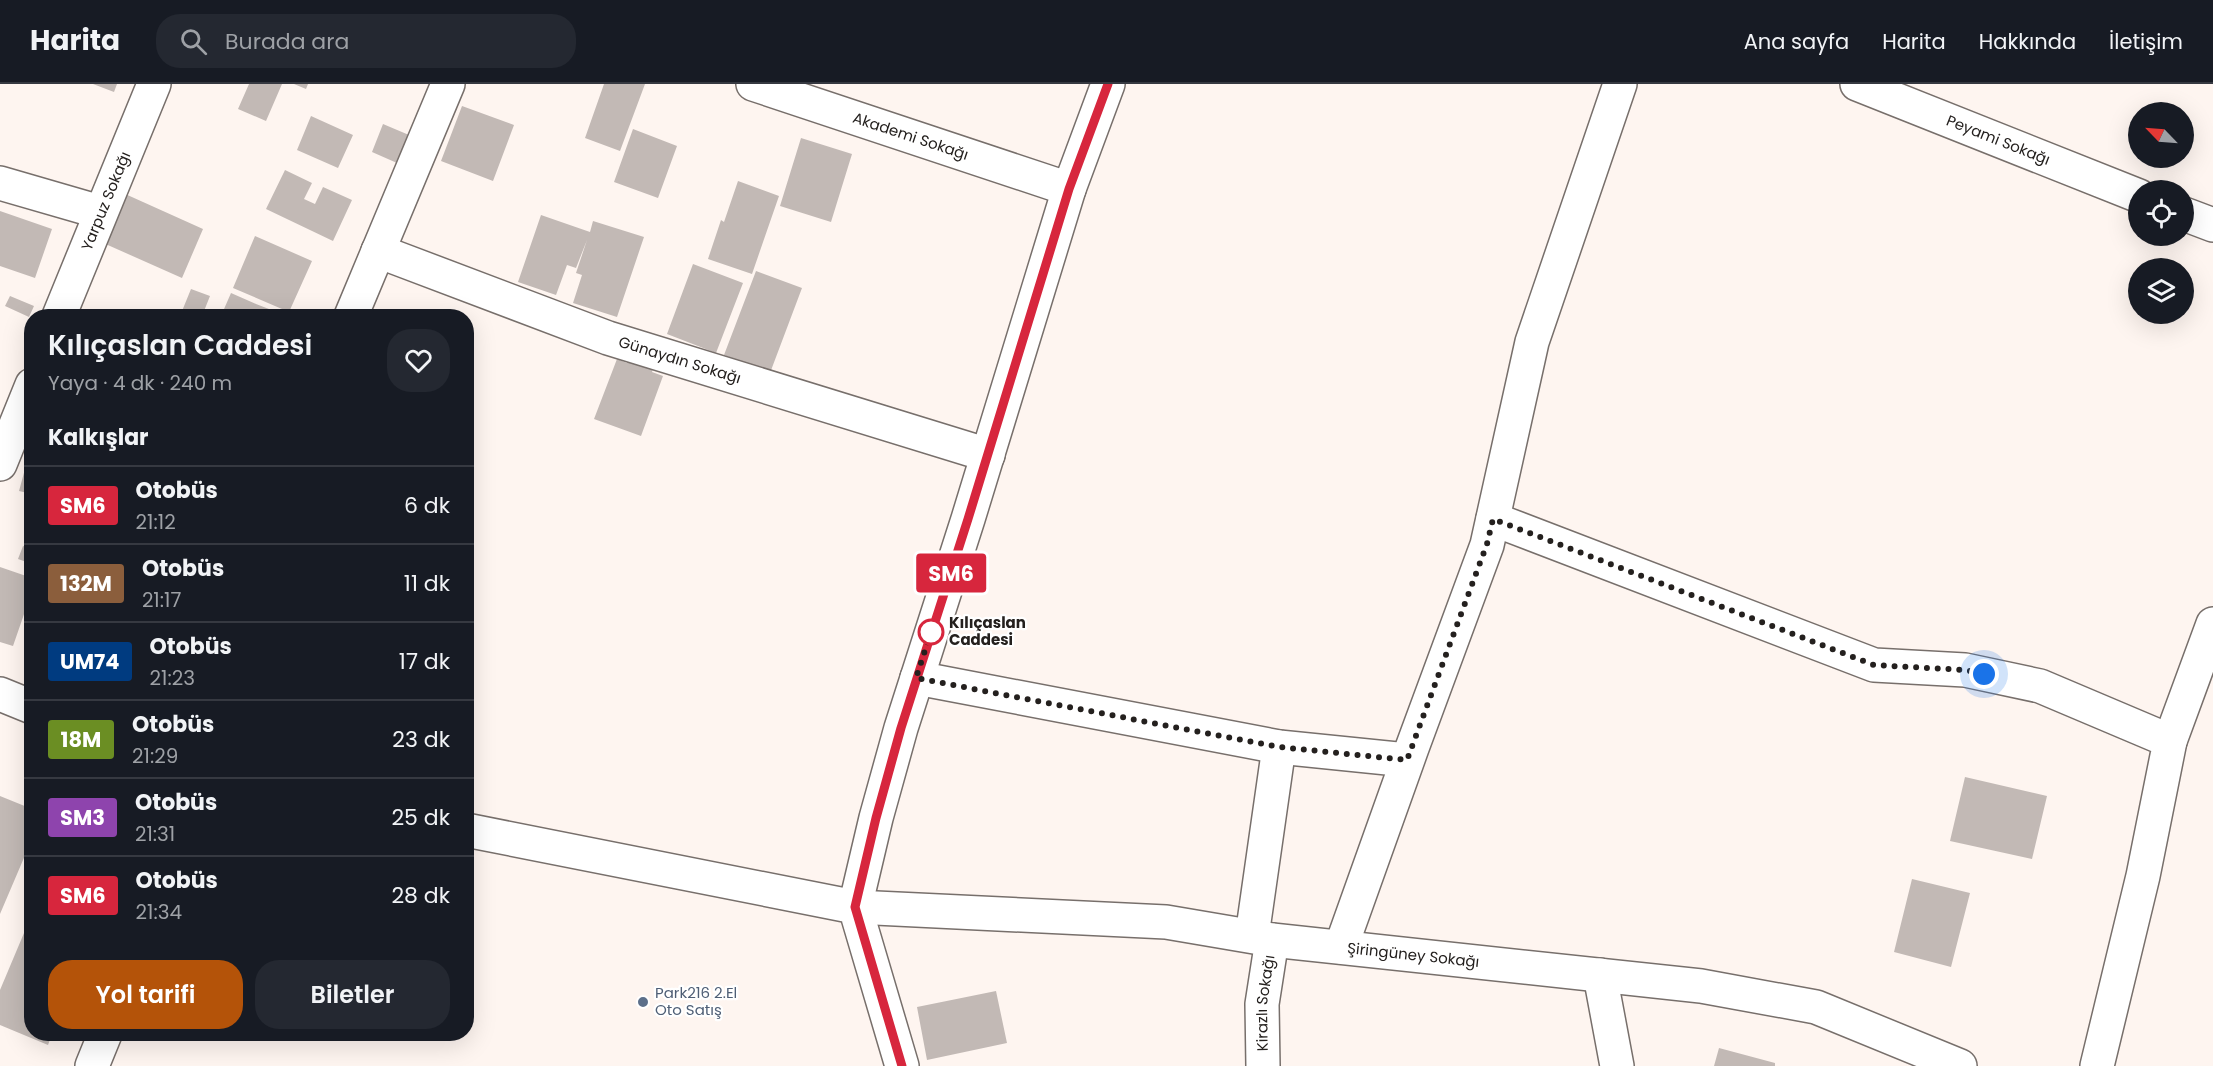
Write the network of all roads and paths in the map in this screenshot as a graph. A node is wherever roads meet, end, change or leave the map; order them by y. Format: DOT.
graph roads {
  1 [pos="154,84"];
  2 [pos="448,84"];
  3 [pos="753,84"];
  4 [pos="1108,84"];
  5 [pos="1620,84"];
  6 [pos="1857,84"];
  7 [pos="0,183"];
  8 [pos="1069,189"];
  9 [pos="2128,192"];
  10 [pos="100,212"];
  11 [pos="2194,218"];
  12 [pos="2213,225"];
  13 [pos="378,251"];
  14 [pos="62,309"];
  15 [pos="354,309"];
  16 [pos="24,405"];
  17 [pos="988,455"];
  18 [pos="0,464"];
  19 [pos="1493,519"];
  20 [pos="2213,624"];
  21 [pos="916,678"];
  22 [pos="0,694"];
  23 [pos="24,703"];
  24 [pos="2170,741"];
  25 [pos="1279,747"];
  26 [pos="1407,760"];
  27 [pos="474,832"];
  28 [pos="855,907"];
  29 [pos="1262,938"];
  30 [pos="1341,947"];
  31 [pos="1600,975"];
  32 [pos="102,1041"];
  33 [pos="92,1066"];
  34 [pos="902,1066"];
  35 [pos="1263,1066"];
  36 [pos="1617,1066"];
  37 [pos="1960,1066"];
  38 [pos="2097,1066"];
  1 -- 10 [label="street, Yarpuz Sokağı"];
  2 -- 13 [label="street"];
  3 -- 8 [label="street, Akademi Sokağı"];
  4 -- 8 [label="street"];
  5 -- 19 [label="street"];
  6 -- 9 [label="street, Peyami Sokağı"];
  7 -- 10 [label="street"];
  8 -- 17 [label="street"];
  10 -- 14 [label="street, Yarpuz Sokağı"];
  11 -- 12 [label="street"];
  13 -- 15 [label="street"];
  13 -- 17 [label="street, Günaydın Sokağı"];
  16 -- 18 [label="street"];
  17 -- 21 [label="street"];
  19 -- 24 [label="street"];
  19 -- 26 [label="street"];
  20 -- 24 [label="street"];
  21 -- 25 [label="street"];
  21 -- 28 [label="street"];
  22 -- 23 [label="street"];
  24 -- 38 [label="street"];
  25 -- 26 [label="street"];
  25 -- 29 [label="street, Kirazlı Sokağı"];
  26 -- 30 [label="street"];
  27 -- 28 [label="street"];
  28 -- 29 [label="street, Şiringüney Sokağı"];
  28 -- 34 [label="street"];
  29 -- 30 [label="street, Şiringüney Sokağı"];
  29 -- 35 [label="street, Kirazlı Sokağı"];
  30 -- 31 [label="street, Şiringüney Sokağı"];
  31 -- 36 [label="street"];
  31 -- 37 [label="street, Şiringüney Sokağı"];
  32 -- 33 [label="street"];
}
